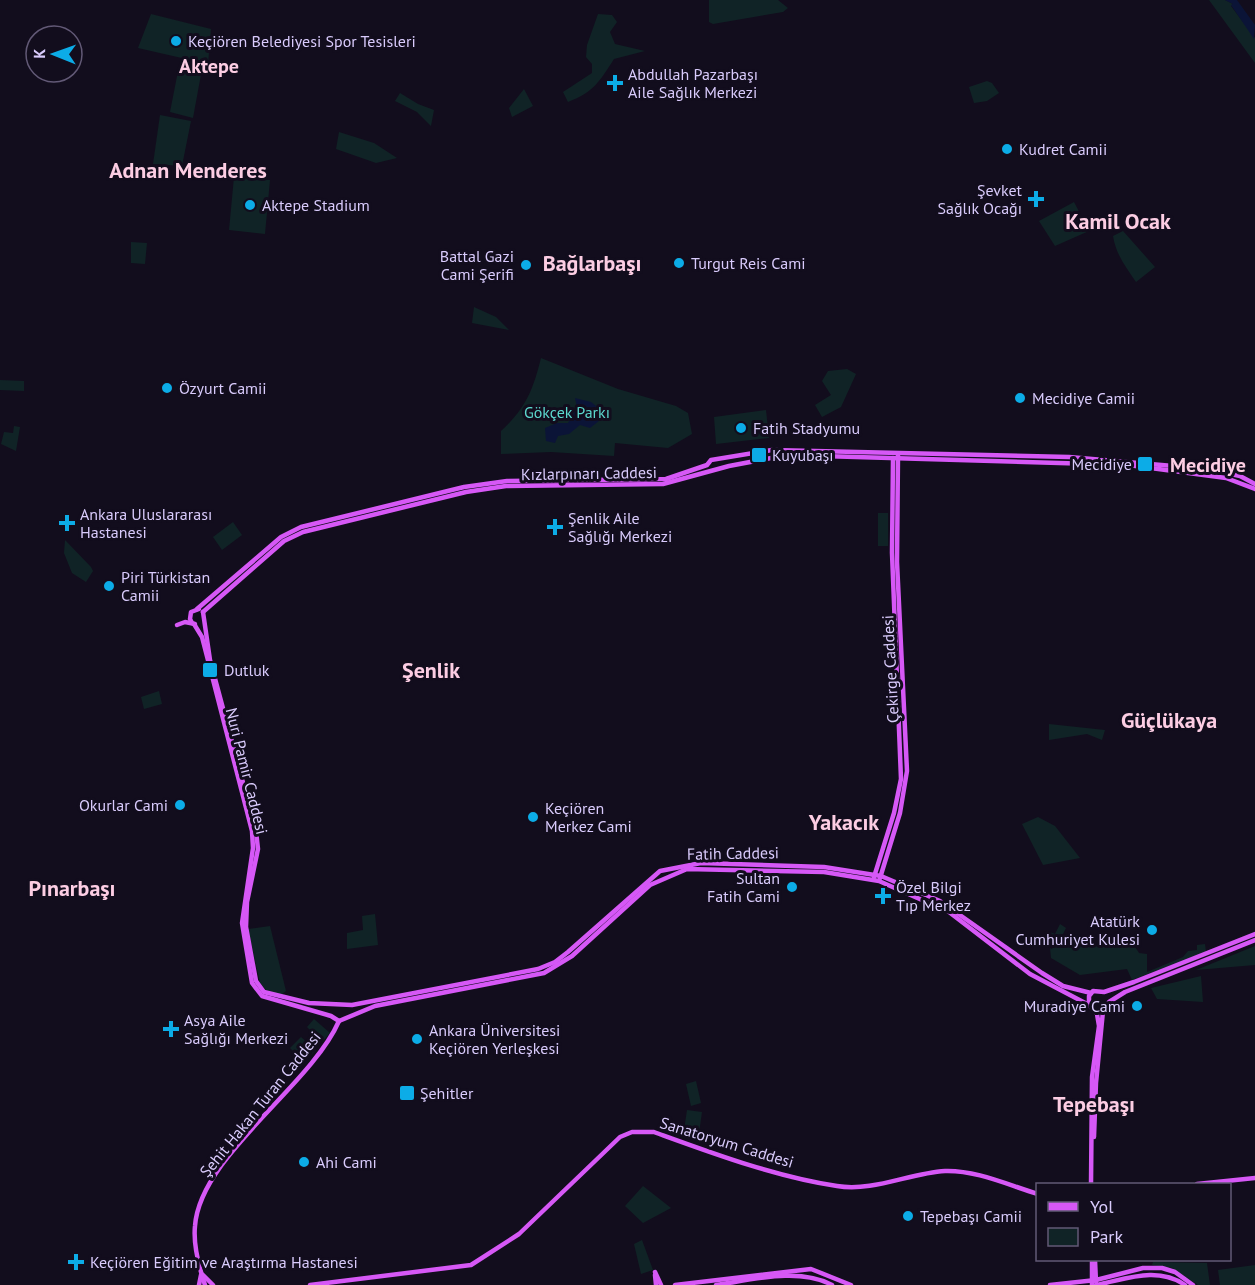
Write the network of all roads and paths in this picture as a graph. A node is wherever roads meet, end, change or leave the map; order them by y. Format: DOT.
graph roads {
  1 [pos="895,455"];
  2 [pos="714,460"];
  3 [pos="707,465"];
  4 [pos="714,470"];
  5 [pos="1255,486"];
  6 [pos="197,609"];
  7 [pos="203,612"];
  8 [pos="190,615"];
  9 [pos="203,622"];
  10 [pos="193,623"];
  11 [pos="877,878"];
  12 [pos="243,920"];
  13 [pos="1255,934"];
  14 [pos="1255,940"];
  15 [pos="1104,992"];
  16 [pos="1090,993"];
  17 [pos="1109,1002"];
  18 [pos="333,1005"];
  19 [pos="346,1005"];
  20 [pos="1089,1005"];
  21 [pos="1103,1010"];
  22 [pos="1094,1011"];
  23 [pos="331,1016"];
  24 [pos="348,1016"];
  25 [pos="339,1021"];
  26 [pos="1255,1178"];
  27 [pos="1093,1183"];
  28 [pos="1093,1183"];
  29 [pos="1214,1183"];
  30 [pos="1036,1193"];
  31 [pos="1093,1261"];
  32 [pos="201,1272"];
  33 [pos="1094,1284"];
  34 [pos="199,1285"];
  35 [pos="205,1285"];
  36 [pos="213,1285"];
  37 [pos="310,1285"];
  38 [pos="656,1285"];
  39 [pos="661,1285"];
  40 [pos="675,1285"];
  41 [pos="716,1285"];
  42 [pos="832,1285"];
  43 [pos="851,1285"];
  44 [pos="1050,1285"];
  45 [pos="1185,1285"];
  46 [pos="1192,1285"];
  1 -- 2 [label="main road, Kızlarpınarı Caddesi"];
  1 -- 4 [label="main road, Kızlarpınarı Caddesi"];
  1 -- 5 [label="main road, Kızlarpınarı Caddesi"];
  1 -- 11 [label="main road, Çekirge Caddesi"];
  2 -- 3 [label="main road, Kızlarpınarı Caddesi"];
  2 -- 4 [label="main road"];
  3 -- 4 [label="main road"];
  3 -- 6 [label="main road, Kızlarpınarı Caddesi"];
  4 -- 7 [label="main road, Kızlarpınarı Caddesi"];
  6 -- 7 [label="main road"];
  6 -- 8 [label="main road, Kızlarpınarı Caddesi"];
  7 -- 9 [label="main road, Nuri Pamir Caddesi"];
  8 -- 10 [label="main road"];
  8 -- 10 [label="main road"];
  9 -- 10 [label="main road"];
  9 -- 12 [label="main road, Nuri Pamir Caddesi"];
  10 -- 12 [label="main road, Nuri Pamir Caddesi"];
  11 -- 16 [label="main road, Fatih Caddesi"];
  11 -- 19 [label="main road, Fatih Caddesi"];
  11 -- 20 [label="main road, Fatih Caddesi"];
  11 -- 24 [label="main road, Fatih Caddesi"];
  12 -- 18 [label="main road, Nuri Pamir Caddesi"];
  12 -- 23 [label="main road, Nuri Pamir Caddesi"];
  13 -- 15 [label="main road"];
  14 -- 17 [label="main road"];
  15 -- 16 [label="main road"];
  15 -- 17 [label="main road"];
  16 -- 20 [label="main road"];
  17 -- 21 [label="main road"];
  18 -- 19 [label="main road"];
  18 -- 23 [label="main road"];
  19 -- 24 [label="main road"];
  20 -- 22 [label="main road"];
  21 -- 22 [label="main road"];
  21 -- 27 [label="main road"];
  22 -- 28 [label="main road"];
  23 -- 25 [label="main road"];
  24 -- 25 [label="main road"];
  25 -- 32 [label="main road, Şehit Hakan Turan Caddesi"];
  26 -- 29 [label="main road"];
  30 -- 37 [label="main road, Sanatoryum Caddesi"];
  31 -- 33 [label="main road"];
  32 -- 34 [label="main road"];
  32 -- 35 [label="main road"];
  32 -- 36 [label="main road"];
  33 -- 44 [label="main road"];
  33 -- 45 [label="main road"];
  33 -- 46 [label="main road"];
  38 -- 39 [label="main road"];
  40 -- 43 [label="main road"];
  41 -- 42 [label="main road"];
}
